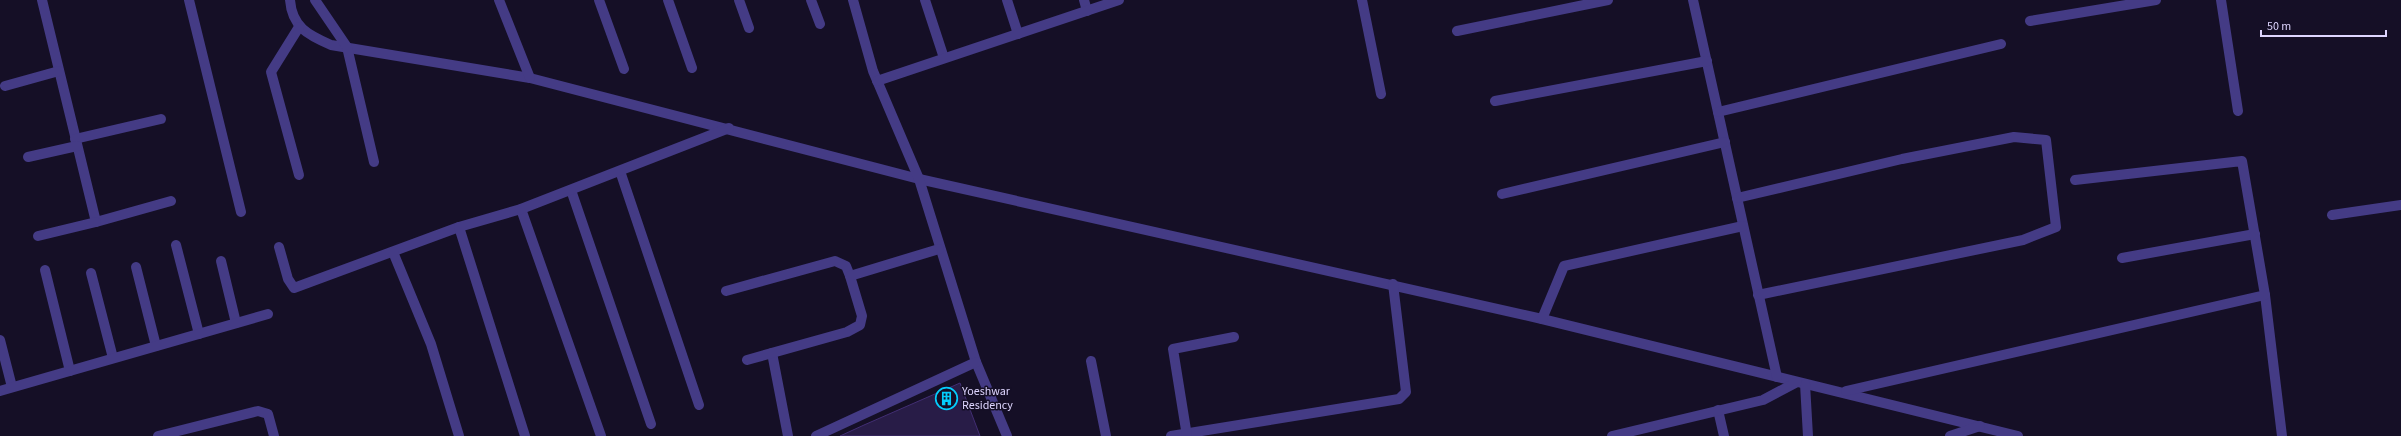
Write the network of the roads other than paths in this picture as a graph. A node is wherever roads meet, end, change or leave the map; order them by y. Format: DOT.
graph roads {
  1 [pos="42,0"];
  2 [pos="189,0"];
  3 [pos="290,0"];
  4 [pos="315,0"];
  5 [pos="499,0"];
  6 [pos="599,0"];
  7 [pos="668,0"];
  8 [pos="739,0"];
  9 [pos="811,0"];
  10 [pos="853,0"];
  11 [pos="925,0"];
  12 [pos="1007,0"];
  13 [pos="1084,0"];
  14 [pos="1120,0"];
  15 [pos="1362,0"];
  16 [pos="1608,0"];
  17 [pos="1693,0"];
  18 [pos="2156,0"];
  19 [pos="2221,0"];
  20 [pos="1087,11"];
  21 [pos="2030,21"];
  22 [pos="820,24"];
  23 [pos="299,27"];
  24 [pos="750,28"];
  25 [pos="1456,31"];
  26 [pos="1018,34"];
  27 [pos="2001,44"];
  28 [pos="346,47"];
  29 [pos="944,58"];
  30 [pos="1707,61"];
  31 [pos="692,68"];
  32 [pos="624,69"];
  33 [pos="59,71"];
  34 [pos="530,78"];
  35 [pos="877,81"];
  36 [pos="5,86"];
  37 [pos="1381,94"];
  38 [pos="1495,101"];
  39 [pos="2238,111"];
  40 [pos="1718,112"];
  41 [pos="161,119"];
  42 [pos="729,128"];
  43 [pos="1725,142"];
  44 [pos="76,143"];
  45 [pos="28,157"];
  46 [pos="374,162"];
  47 [pos="620,171"];
  48 [pos="300,175"];
  49 [pos="919,179"];
  50 [pos="2075,180"];
  51 [pos="571,190"];
  52 [pos="1502,194"];
  53 [pos="1737,198"];
  54 [pos="171,201"];
  55 [pos="2401,205"];
  56 [pos="522,209"];
  57 [pos="241,212"];
  58 [pos="2332,215"];
  59 [pos="96,222"];
  60 [pos="1743,226"];
  61 [pos="460,227"];
  62 [pos="2255,234"];
  63 [pos="38,236"];
  64 [pos="176,245"];
  65 [pos="279,247"];
  66 [pos="939,249"];
  67 [pos="393,252"];
  68 [pos="2122,258"];
  69 [pos="221,261"];
  70 [pos="136,267"];
  71 [pos="45,270"];
  72 [pos="91,273"];
  73 [pos="850,276"];
  74 [pos="1392,284"];
  75 [pos="726,291"];
  76 [pos="1758,295"];
  77 [pos="2265,295"];
  78 [pos="268,314"];
  79 [pos="1542,319"];
  80 [pos="236,323"];
  81 [pos="199,334"];
  82 [pos="1234,337"];
  83 [pos="0,340"];
  84 [pos="156,346"];
  85 [pos="772,353"];
  86 [pos="113,358"];
  87 [pos="747,360"];
  88 [pos="1092,361"];
  89 [pos="976,362"];
  90 [pos="70,371"];
  91 [pos="1777,377"];
  92 [pos="1801,383"];
  93 [pos="12,388"];
  94 [pos="0,391"];
  95 [pos="1844,392"];
  96 [pos="699,405"];
  97 [pos="1718,410"];
  98 [pos="651,424"];
  99 [pos="1980,426"];
  100 [pos="1632,434"];
  101 [pos="1187,435"];
  102 [pos="158,436"];
  103 [pos="274,436"];
  104 [pos="459,436"];
  105 [pos="525,436"];
  106 [pos="601,436"];
  107 [pos="788,436"];
  108 [pos="816,436"];
  109 [pos="1007,436"];
  110 [pos="1106,436"];
  111 [pos="1171,436"];
  112 [pos="1612,436"];
  113 [pos="1724,436"];
  114 [pos="1808,436"];
  115 [pos="1950,436"];
  116 [pos="2018,436"];
  117 [pos="2282,436"];
  1 -- 33 [label="street"];
  2 -- 57 [label="street"];
  3 -- 23 [label="street"];
  4 -- 28 [label="street"];
  5 -- 34 [label="street"];
  6 -- 32 [label="street"];
  7 -- 31 [label="street"];
  8 -- 24 [label="street"];
  9 -- 22 [label="street"];
  10 -- 35 [label="street"];
  11 -- 29 [label="street"];
  12 -- 26 [label="street"];
  13 -- 20 [label="street"];
  14 -- 20 [label="street"];
  15 -- 37 [label="street"];
  16 -- 25 [label="street"];
  17 -- 30 [label="street"];
  18 -- 21 [label="street"];
  19 -- 39 [label="street"];
  20 -- 26 [label="street"];
  23 -- 28 [label="street"];
  23 -- 48 [label="street"];
  26 -- 29 [label="street"];
  27 -- 40 [label="street"];
  28 -- 34 [label="street"];
  28 -- 46 [label="street"];
  29 -- 35 [label="street"];
  30 -- 38 [label="street"];
  30 -- 40 [label="street"];
  33 -- 36 [label="street"];
  33 -- 44 [label="street"];
  34 -- 42 [label="street"];
  35 -- 49 [label="street"];
  40 -- 43 [label="street"];
  41 -- 44 [label="street"];
  42 -- 47 [label="street"];
  42 -- 49 [label="street"];
  43 -- 52 [label="street"];
  43 -- 53 [label="street"];
  44 -- 45 [label="street"];
  44 -- 59 [label="street"];
  47 -- 51 [label="street"];
  47 -- 96 [label="street"];
  49 -- 66 [label="street"];
  49 -- 74 [label="street"];
  50 -- 62 [label="street"];
  51 -- 56 [label="street"];
  51 -- 98 [label="street"];
  53 -- 60 [label="street"];
  53 -- 76 [label="street"];
  54 -- 59 [label="street"];
  55 -- 58 [label="street"];
  56 -- 61 [label="street"];
  56 -- 106 [label="street"];
  59 -- 63 [label="street"];
  60 -- 76 [label="street"];
  60 -- 79 [label="street"];
  61 -- 67 [label="street"];
  61 -- 105 [label="street"];
  62 -- 68 [label="street"];
  62 -- 77 [label="street"];
  64 -- 81 [label="street"];
  65 -- 67 [label="street"];
  66 -- 73 [label="street"];
  66 -- 89 [label="street"];
  67 -- 104 [label="street"];
  69 -- 80 [label="street"];
  70 -- 84 [label="street"];
  71 -- 90 [label="street"];
  72 -- 86 [label="street"];
  73 -- 75 [label="street"];
  73 -- 85 [label="street"];
  74 -- 79 [label="street"];
  74 -- 101 [label="street"];
  76 -- 91 [label="street"];
  77 -- 95 [label="street"];
  77 -- 117 [label="street"];
  78 -- 80 [label="street"];
  79 -- 91 [label="street"];
  80 -- 81 [label="street"];
  81 -- 84 [label="street"];
  82 -- 101 [label="street"];
  83 -- 93 [label="street"];
  84 -- 86 [label="street"];
  85 -- 87 [label="street"];
  85 -- 107 [label="street"];
  86 -- 90 [label="street"];
  88 -- 110 [label="street"];
  89 -- 108 [label="street"];
  89 -- 109 [label="street"];
  90 -- 93 [label="street"];
  91 -- 92 [label="street"];
  92 -- 95 [label="street"];
  92 -- 97 [label="street"];
  92 -- 114 [label="street"];
  93 -- 94 [label="street"];
  95 -- 99 [label="street"];
  97 -- 100 [label="street"];
  97 -- 113 [label="street"];
  99 -- 115 [label="street"];
  99 -- 116 [label="street"];
  100 -- 112 [label="street"];
  101 -- 111 [label="street"];
  102 -- 103 [label="street"];
}
